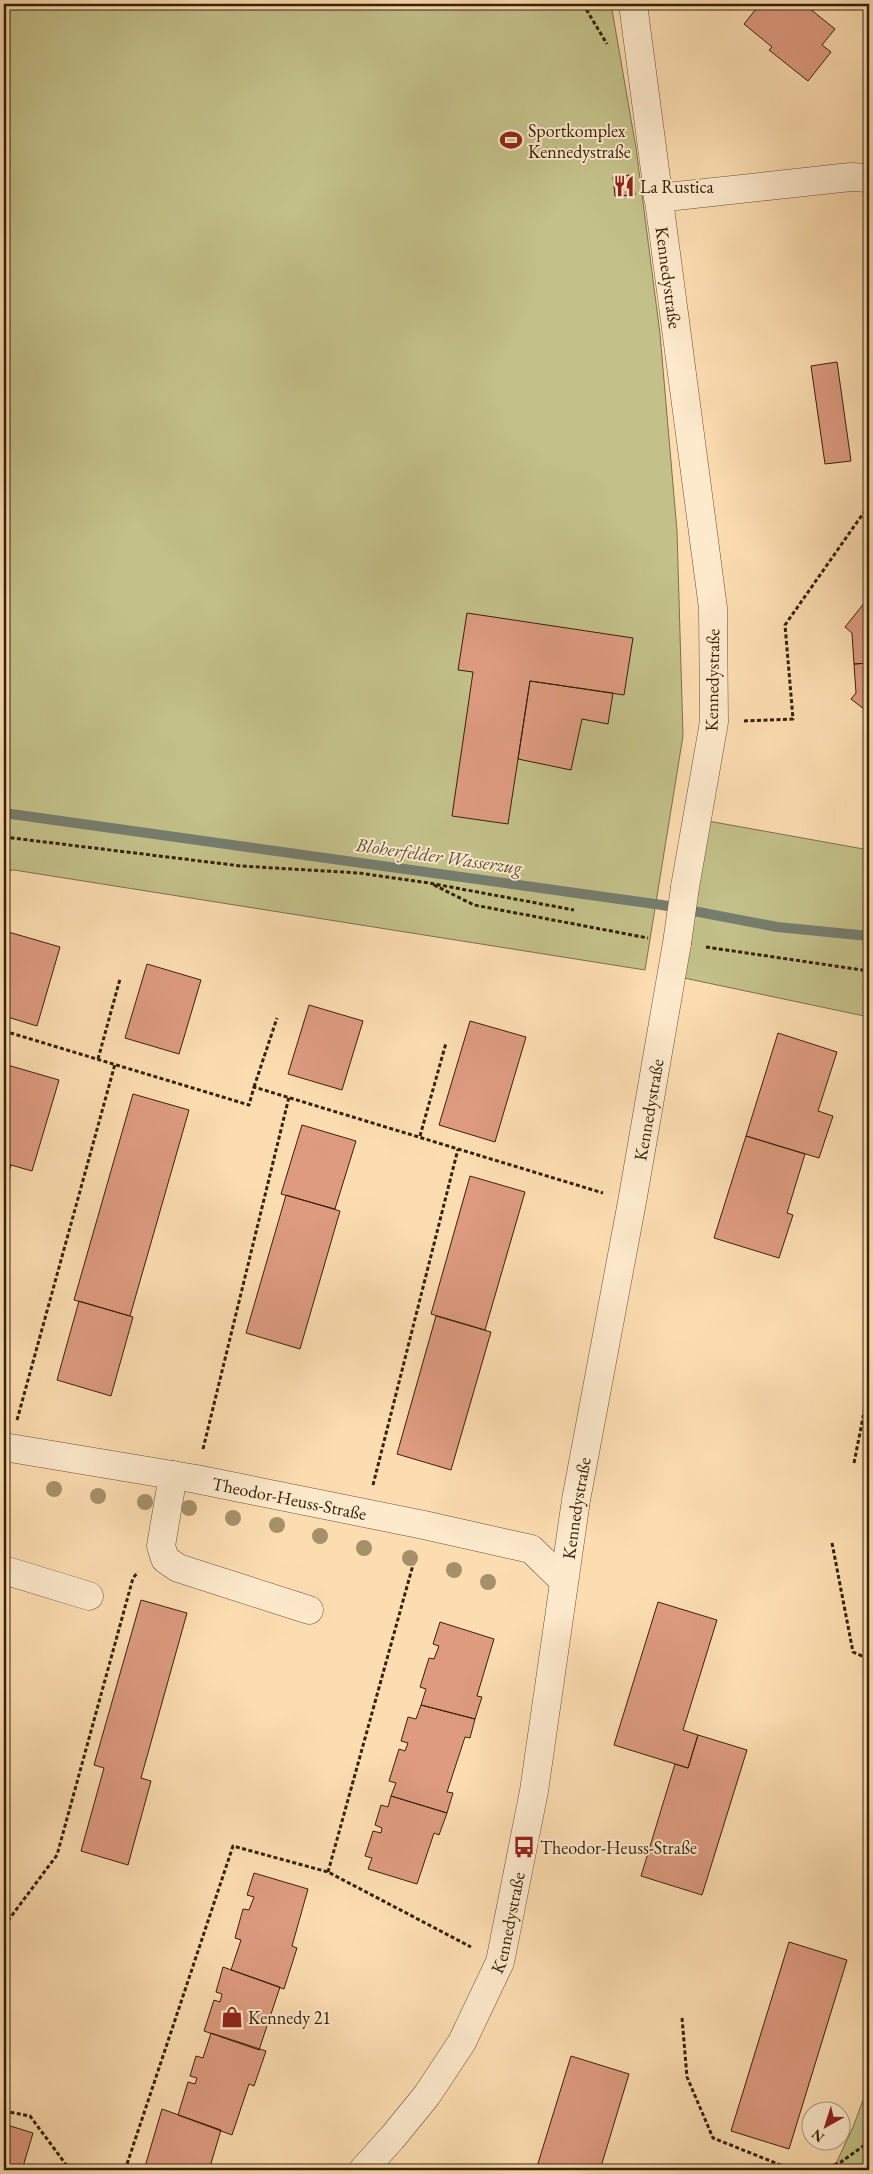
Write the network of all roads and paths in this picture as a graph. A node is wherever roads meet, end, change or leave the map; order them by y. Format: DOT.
graph roads {
  1 [pos="633,4"];
  2 [pos="869,178"];
  3 [pos="658,198"];
  4 [pos="869,505"];
  5 [pos="714,722"];
  6 [pos="5,837"];
  7 [pos="4,844"];
  8 [pos="429,883"];
  9 [pos="574,910"];
  10 [pos="677,943"];
  11 [pos="869,971"];
  12 [pos="120,979"];
  13 [pos="277,1018"];
  14 [pos="4,1031"];
  15 [pos="446,1043"];
  16 [pos="98,1058"];
  17 [pos="115,1064"];
  18 [pos="254,1087"];
  19 [pos="288,1097"];
  20 [pos="420,1136"];
  21 [pos="458,1149"];
  22 [pos="632,1202"];
  23 [pos="869,1388"];
  24 [pos="7,1448"];
  25 [pos="854,1463"];
  26 [pos="184,1477"];
  27 [pos="366,1515"];
  28 [pos="424,1525"];
  29 [pos="832,1543"];
  30 [pos="160,1546"];
  31 [pos="4,1570"];
  32 [pos="563,1580"];
  33 [pos="89,1596"];
  34 [pos="309,1610"];
  35 [pos="869,1659"];
  36 [pos="328,1872"];
  37 [pos="4,1926"];
  38 [pos="500,1962"];
  39 [pos="682,2018"];
  40 [pos="4,2111"];
  41 [pos="869,2142"];
  42 [pos="869,2154"];
  43 [pos="70,2170"];
  44 [pos="125,2170"];
  45 [pos="363,2170"];
  46 [pos="803,2170"];
  47 [pos="822,2170"];
  48 [pos="861,2170"];
  1 -- 3 [label="street, Kennedystraße"];
  2 -- 3 [label="street"];
  3 -- 5 [label="street, Kennedystraße"];
  4 -- 5 [label="path"];
  5 -- 10 [label="street, Kennedystraße, bridge"];
  6 -- 7 [label="path"];
  6 -- 8 [label="path"];
  8 -- 9 [label="path"];
  8 -- 10 [label="path"];
  10 -- 11 [label="path"];
  10 -- 22 [label="street, Kennedystraße"];
  12 -- 16 [label="path"];
  13 -- 18 [label="path"];
  14 -- 16 [label="path"];
  15 -- 20 [label="path"];
  16 -- 17 [label="path"];
  17 -- 18 [label="path"];
  17 -- 24 [label="path"];
  18 -- 19 [label="path"];
  19 -- 20 [label="path"];
  19 -- 26 [label="path"];
  20 -- 21 [label="path"];
  21 -- 22 [label="path"];
  21 -- 27 [label="path"];
  22 -- 32 [label="street, Kennedystraße"];
  23 -- 25 [label="path"];
  24 -- 26 [label="street, Theodor-Heuss-Straße"];
  26 -- 27 [label="street, Theodor-Heuss-Straße"];
  26 -- 30 [label="street"];
  27 -- 28 [label="street, Theodor-Heuss-Straße"];
  28 -- 32 [label="street, Theodor-Heuss-Straße"];
  28 -- 36 [label="path"];
  29 -- 35 [label="path"];
  30 -- 34 [label="street"];
  30 -- 37 [label="path"];
  31 -- 33 [label="street"];
  32 -- 38 [label="street, Kennedystraße"];
  36 -- 38 [label="path"];
  36 -- 44 [label="path"];
  38 -- 45 [label="street, Kennedystraße"];
  39 -- 46 [label="path"];
  40 -- 43 [label="path"];
  41 -- 47 [label="path"];
  42 -- 48 [label="path"];
}
